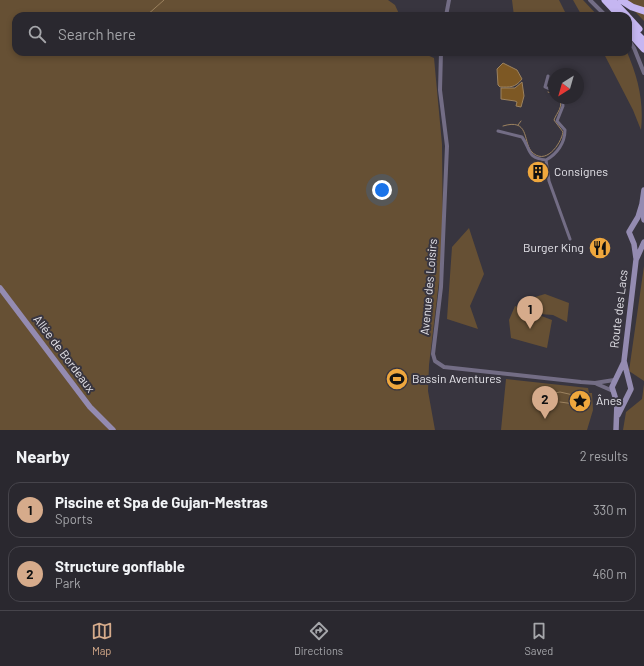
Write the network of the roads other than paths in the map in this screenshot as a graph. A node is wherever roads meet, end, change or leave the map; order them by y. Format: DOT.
graph roads {
  1 [pos="449,0"];
  2 [pos="590,0"];
  3 [pos="600,0"];
  4 [pos="605,0"];
  5 [pos="612,0"];
  6 [pos="621,0"];
  7 [pos="644,11"];
  8 [pos="447,12"];
  9 [pos="602,12"];
  10 [pos="610,12"];
  11 [pos="616,12"];
  12 [pos="624,12"];
  13 [pos="632,20"];
  14 [pos="632,29"];
  15 [pos="640,29"];
  16 [pos="632,36"];
  17 [pos="644,41"];
  18 [pos="632,45"];
  19 [pos="644,49"];
  20 [pos="441,56"];
  21 [pos="644,73"];
  22 [pos="548,76"];
  23 [pos="548,88"];
  24 [pos="563,104"];
  25 [pos="498,131"];
  26 [pos="546,160"];
  27 [pos="644,190"];
  28 [pos="642,204"];
  29 [pos="644,220"];
  30 [pos="634,224"];
  31 [pos="644,224"];
  32 [pos="570,239"];
  33 [pos="633,241"];
  34 [pos="644,242"];
  35 [pos="636,260"];
  36 [pos="0,288"];
  37 [pos="624,362"];
  38 [pos="615,380"];
  39 [pos="628,381"];
  40 [pos="595,383"];
  41 [pos="614,392"];
  42 [pos="627,394"];
  43 [pos="618,415"];
  44 [pos="113,430"];
  45 [pos="616,430"];
  1 -- 8 [label="street"];
  2 -- 9 [label="street"];
  3 -- 10 [label="highway"];
  4 -- 11 [label="highway"];
  5 -- 12 [label="highway"];
  6 -- 7 [label="highway"];
  13 -- 15 [label="highway"];
  14 -- 17 [label="highway"];
  16 -- 19 [label="highway"];
  18 -- 21 [label="street"];
  20 -- 40 [label="street, Avenue des Loisirs"];
  22 -- 23 [label="street"];
  24 -- 26 [label="street"];
  25 -- 26 [label="street"];
  26 -- 32 [label="street"];
  27 -- 28 [label="main road, Route des Lacs"];
  28 -- 29 [label="main road, Route des Lacs"];
  28 -- 30 [label="main road, Route des Lacs"];
  30 -- 31 [label="main road"];
  30 -- 33 [label="main road, Route des Lacs"];
  33 -- 34 [label="main road, Route des Lacs"];
  33 -- 35 [label="main road, Route des Lacs"];
  34 -- 35 [label="main road, Route des Lacs"];
  35 -- 37 [label="main road, Route des Lacs"];
  36 -- 44 [label="main road, Allée de Bordeaux"];
  37 -- 38 [label="main road, Route des Lacs"];
  37 -- 39 [label="main road, Route des Lacs"];
  38 -- 39 [label="main road"];
  38 -- 40 [label="street, Avenue des Loisirs"];
  38 -- 41 [label="main road, Route des Lacs"];
  39 -- 42 [label="main road, Route des Lacs"];
  40 -- 41 [label="street, Avenue des Loisirs"];
  41 -- 42 [label="main road"];
  41 -- 43 [label="main road, Route des Lacs"];
  42 -- 43 [label="main road, Route des Lacs"];
  43 -- 45 [label="main road, Route des Lacs"];
}
